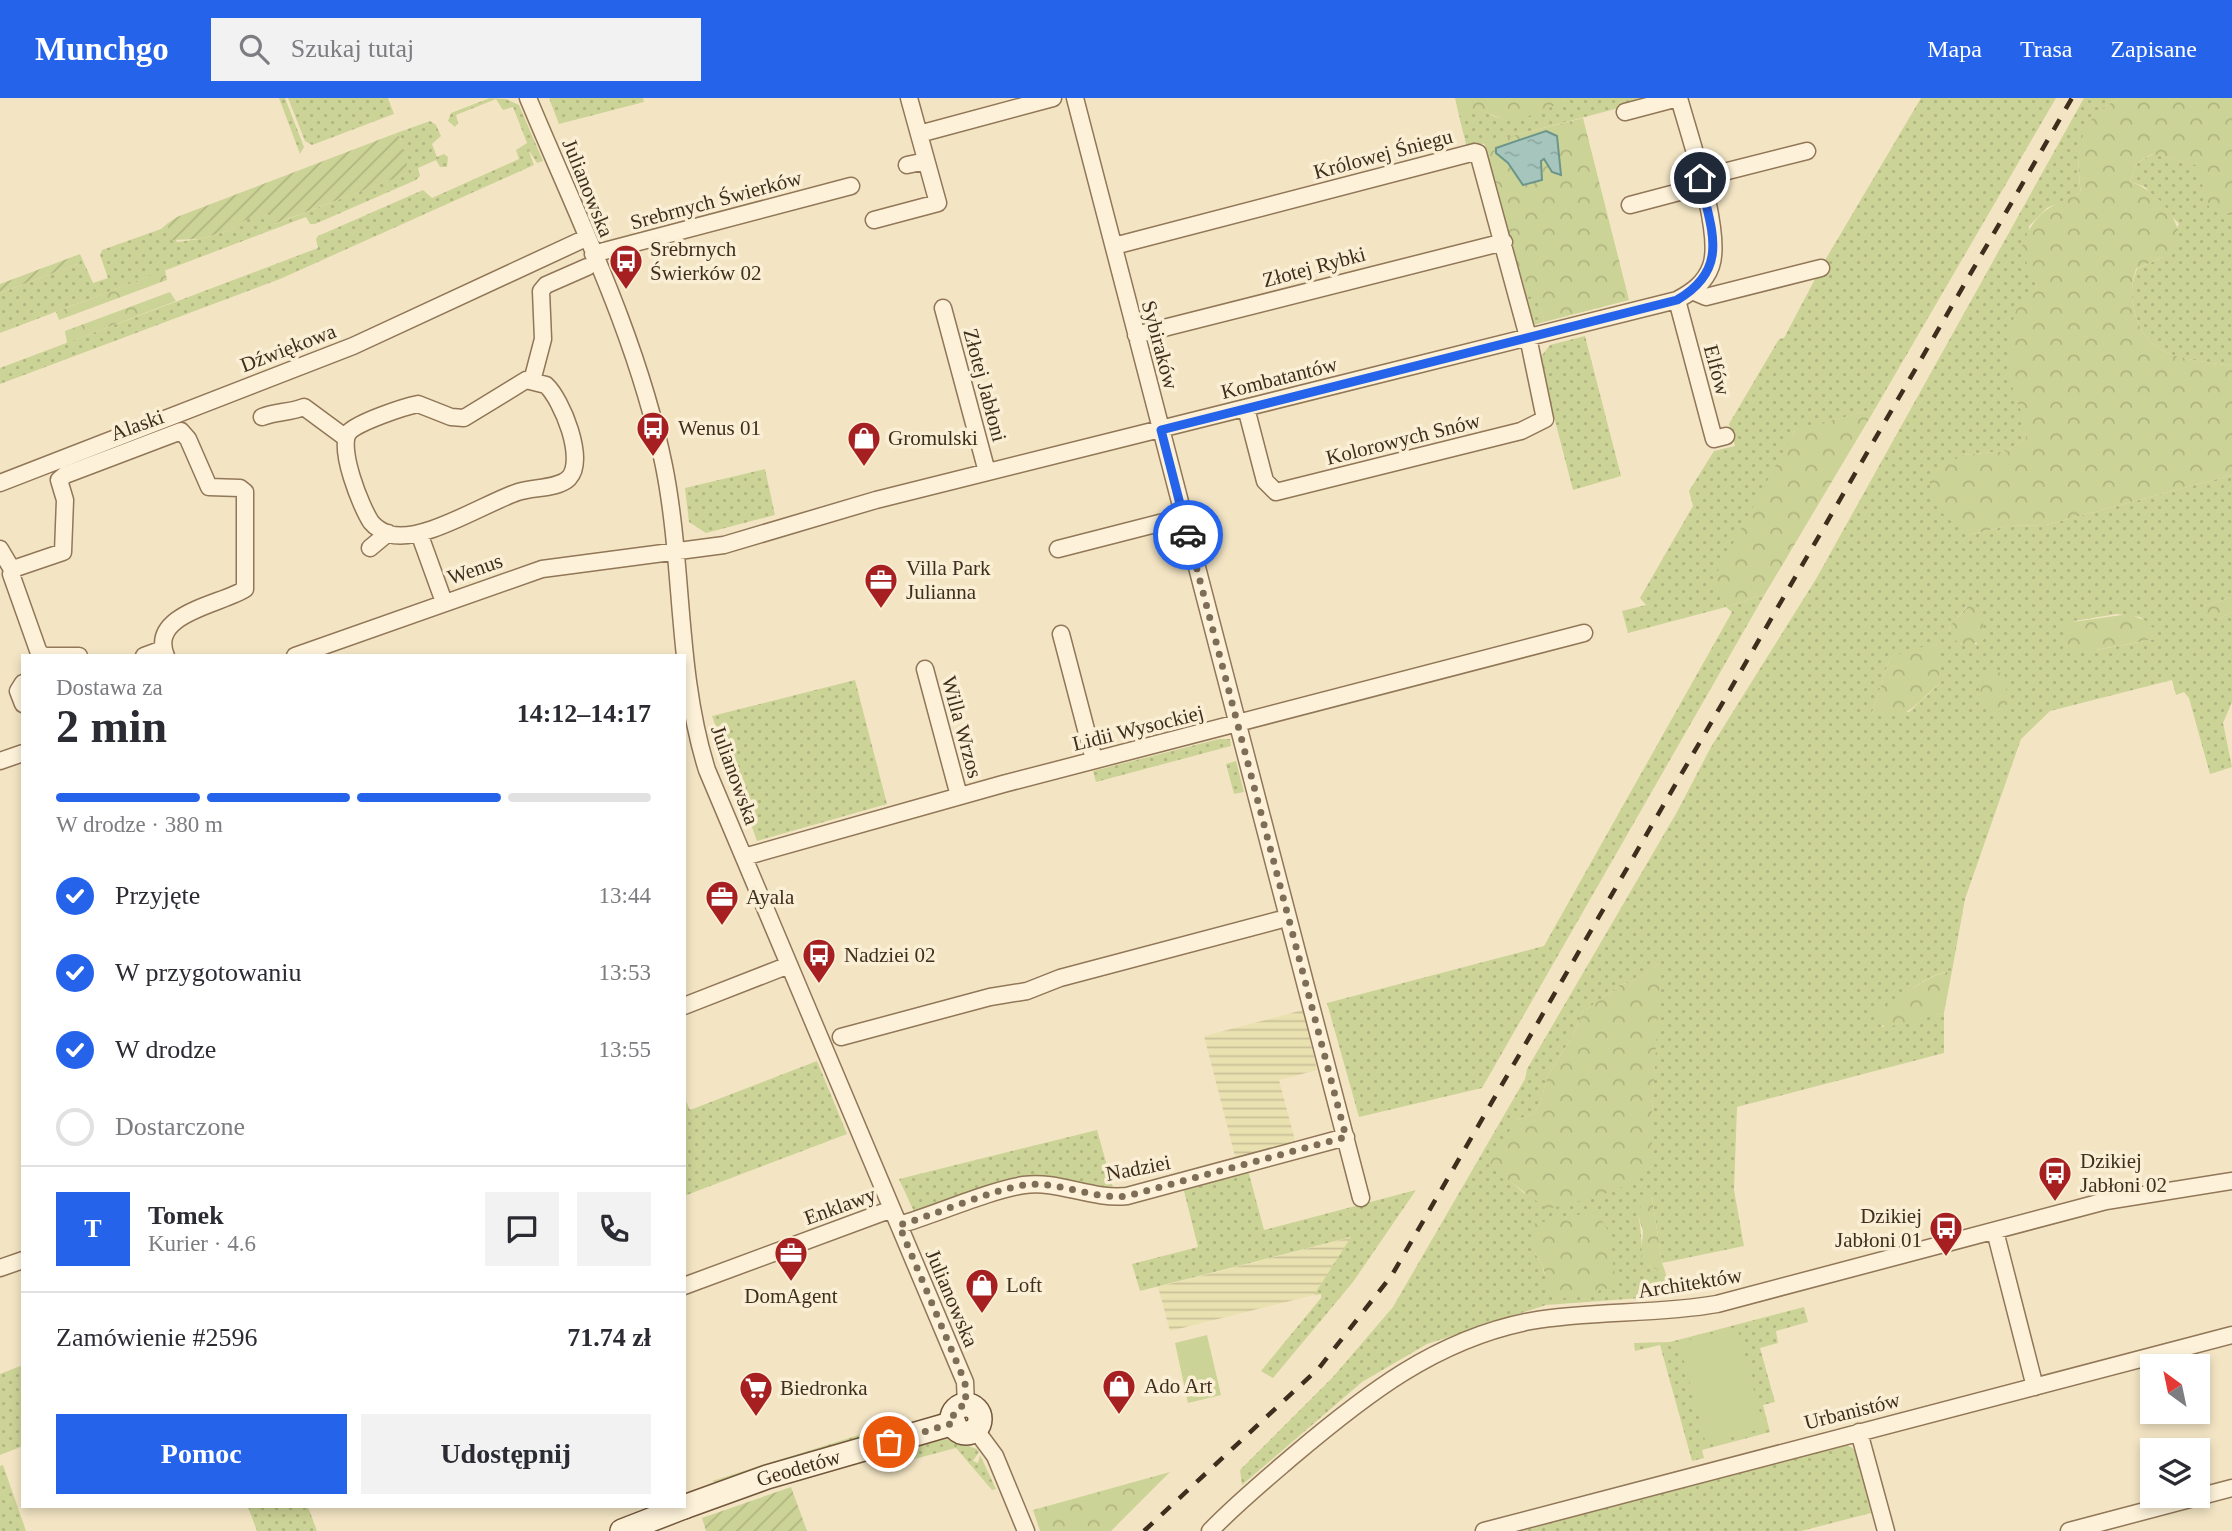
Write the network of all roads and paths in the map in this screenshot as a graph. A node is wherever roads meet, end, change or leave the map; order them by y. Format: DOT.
graph roads {
  1 [pos="528,98"];
  2 [pos="909,98"];
  3 [pos="1053,98"];
  4 [pos="1075,98"];
  5 [pos="1679,98"];
  6 [pos="1625,112"];
  7 [pos="919,134"];
  8 [pos="1807,151"];
  9 [pos="926,160"];
  10 [pos="907,165"];
  11 [pos="1701,182"];
  12 [pos="851,186"];
  13 [pos="1630,205"];
  14 [pos="874,220"];
  15 [pos="586,238"];
  16 [pos="1504,242"];
  17 [pos="1114,246"];
  18 [pos="590,261"];
  19 [pos="1821,268"];
  20 [pos="1692,291"];
  21 [pos="1677,300"];
  22 [pos="943,308"];
  23 [pos="1136,335"];
  24 [pos="1528,337"];
  25 [pos="532,381"];
  26 [pos="1246,408"];
  27 [pos="262,417"];
  28 [pos="1161,430"];
  29 [pos="1726,436"];
  30 [pos="346,438"];
  31 [pos="987,472"];
  32 [pos="0,483"];
  33 [pos="1183,517"];
  34 [pos="388,533"];
  35 [pos="419,533"];
  36 [pos="370,548"];
  37 [pos="0,549"];
  38 [pos="1058,549"];
  39 [pos="676,552"];
  40 [pos="13,571"];
  41 [pos="444,602"];
  42 [pos="1584,633"];
  43 [pos="1061,634"];
  44 [pos="165,652"];
  45 [pos="38,654"];
  46 [pos="301,654"];
  47 [pos="925,669"];
  48 [pos="1240,725"];
  49 [pos="21,754"];
  50 [pos="1094,760"];
  51 [pos="0,761"];
  52 [pos="959,796"];
  53 [pos="744,857"];
  54 [pos="1279,920"];
  55 [pos="789,965"];
  56 [pos="686,1005"];
  57 [pos="841,1037"];
  58 [pos="1346,1137"];
  59 [pos="2232,1181"];
  60 [pos="1361,1198"];
  61 [pos="892,1209"];
  62 [pos="899,1225"];
  63 [pos="1996,1231"];
  64 [pos="21,1261"];
  65 [pos="0,1268"];
  66 [pos="686,1285"];
  67 [pos="2232,1335"];
  68 [pos="2035,1387"];
  69 [pos="965,1419"];
  70 [pos="1859,1432"];
  71 [pos="2232,1488"];
  72 [pos="686,1506"];
  73 [pos="681,1508"];
  74 [pos="622,1531"];
  75 [pos="1026,1531"];
  76 [pos="1210,1531"];
  77 [pos="1484,1531"];
  78 [pos="1886,1531"];
  79 [pos="2069,1531"];
  1 -- 15 [label="street, Julianowska"];
  2 -- 7 [label="street"];
  3 -- 7 [label="street"];
  4 -- 17 [label="street, Sybiraków"];
  5 -- 6 [label="street"];
  5 -- 11 [label="street, Kombatantów"];
  7 -- 9 [label="street"];
  8 -- 11 [label="street"];
  9 -- 10 [label="street"];
  9 -- 14 [label="street"];
  11 -- 13 [label="street"];
  11 -- 20 [label="street, Kombatantów"];
  12 -- 18 [label="street, Srebrnych Świerków"];
  15 -- 18 [label="street, Julianowska"];
  15 -- 32 [label="street, Dźwiękowa"];
  16 -- 17 [label="street, Królowej Śniegu"];
  16 -- 23 [label="street, Złotej Rybki"];
  16 -- 24 [label="street, Królowej Śniegu"];
  17 -- 23 [label="street, Sybiraków"];
  18 -- 25 [label="street, Srebrnych Świerków"];
  18 -- 39 [label="street, Julianowska"];
  19 -- 20 [label="street"];
  20 -- 21 [label="street, Kombatantów"];
  21 -- 24 [label="street, Kombatantów"];
  21 -- 29 [label="street, Elfów"];
  22 -- 31 [label="street, Złotej Jabłoni"];
  23 -- 28 [label="street, Sybiraków"];
  24 -- 26 [label="street, Kombatantów"];
  24 -- 26 [label="street, Kolorowych Snów"];
  25 -- 30 [label="street"];
  25 -- 35 [label="street"];
  26 -- 28 [label="street, Kombatantów"];
  27 -- 30 [label="street"];
  28 -- 31 [label="street, Kombatantów"];
  28 -- 33 [label="street, Sybiraków"];
  30 -- 34 [label="street"];
  31 -- 39 [label="street, Kombatantów"];
  33 -- 38 [label="street"];
  33 -- 48 [label="street, Sybiraków"];
  34 -- 35 [label="street"];
  34 -- 36 [label="street"];
  35 -- 41 [label="street"];
  37 -- 40 [label="street"];
  39 -- 41 [label="street, Wenus"];
  39 -- 53 [label="street, Julianowska"];
  40 -- 44 [label="street, Alaski"];
  40 -- 45 [label="street"];
  41 -- 46 [label="street, Wenus"];
  42 -- 48 [label="street, Lidii Wysockiej"];
  43 -- 50 [label="street"];
  47 -- 52 [label="street, Willa Wrzos"];
  48 -- 50 [label="street, Lidii Wysockiej"];
  48 -- 58 [label="street"];
  49 -- 51 [label="street"];
  50 -- 52 [label="street, Lidii Wysockiej"];
  52 -- 53 [label="street, Lidii Wysockiej"];
  53 -- 55 [label="street, Julianowska"];
  54 -- 57 [label="street"];
  55 -- 56 [label="street"];
  55 -- 61 [label="street, Julianowska"];
  58 -- 60 [label="street"];
  58 -- 62 [label="street, Nadziei"];
  59 -- 63 [label="street, Architektów"];
  61 -- 62 [label="street, Julianowska"];
  61 -- 66 [label="street, Enklawy"];
  62 -- 69 [label="street, Julianowska"];
  63 -- 68 [label="street"];
  63 -- 76 [label="street, Architektów"];
  64 -- 65 [label="street"];
  67 -- 68 [label="street, Urbanistów"];
  68 -- 70 [label="street, Urbanistów"];
  69 -- 72 [label="street, Geodetów"];
  69 -- 75 [label="street, Julianowska"];
  70 -- 77 [label="street, Urbanistów"];
  70 -- 78 [label="street"];
  71 -- 79 [label="street"];
  73 -- 74 [label="street, Geodetów"];
}
